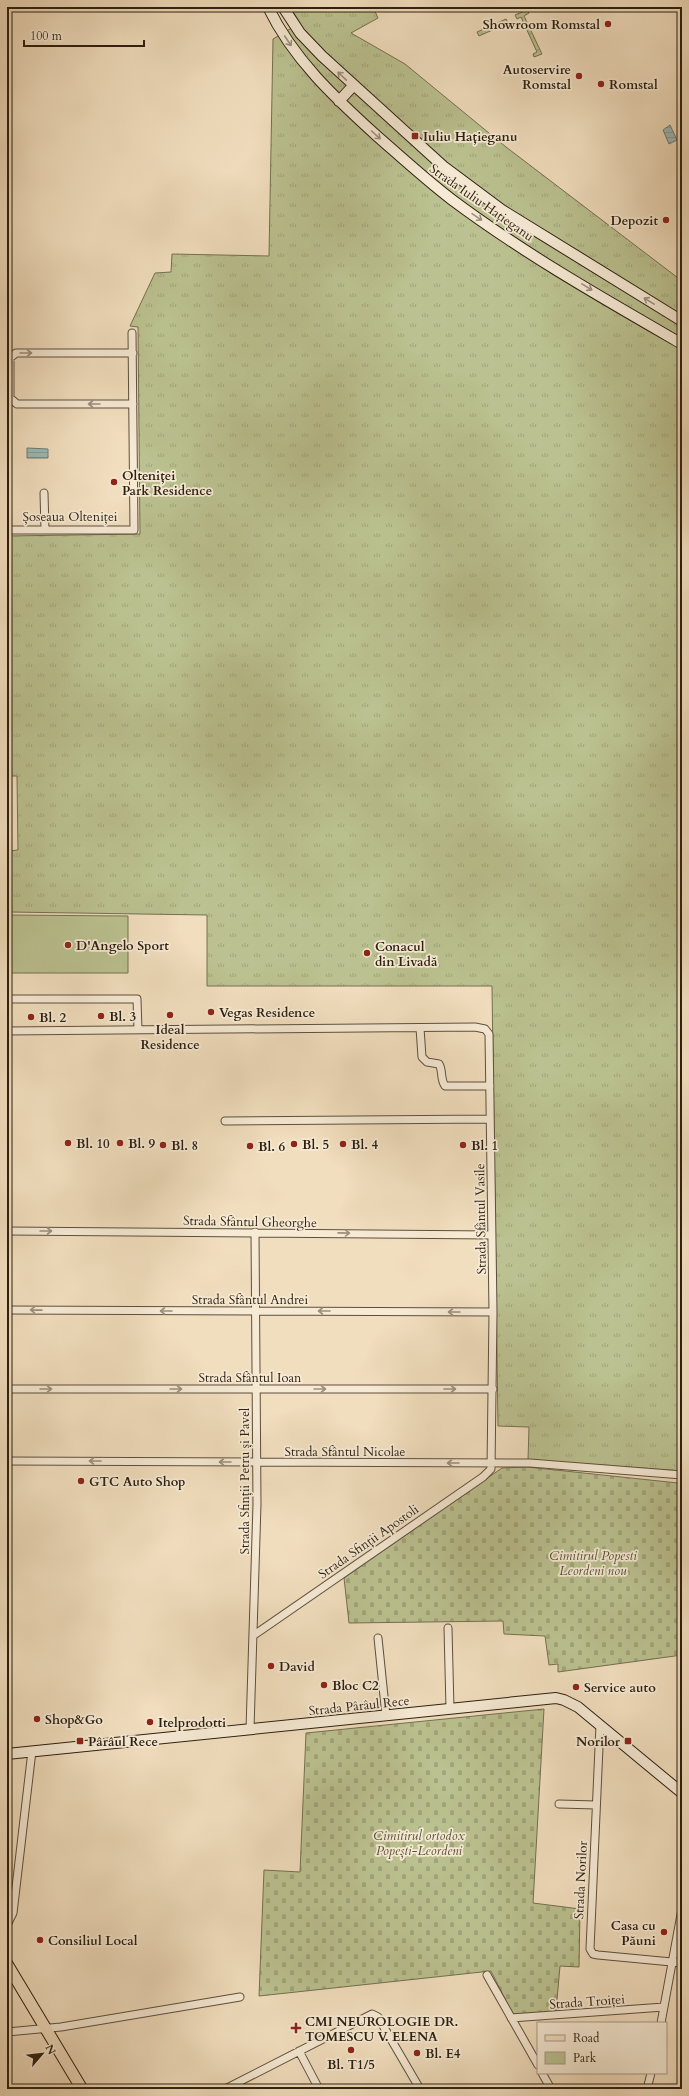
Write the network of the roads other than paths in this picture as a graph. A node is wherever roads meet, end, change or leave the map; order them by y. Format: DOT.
graph roads {
  1 [pos="268,7"];
  2 [pos="283,7"];
  3 [pos="353,86"];
  4 [pos="339,101"];
  5 [pos="682,321"];
  6 [pos="132,333"];
  7 [pos="682,344"];
  8 [pos="133,353"];
  9 [pos="133,404"];
  10 [pos="44,493"];
  11 [pos="7,530"];
  12 [pos="45,530"];
  13 [pos="7,999"];
  14 [pos="420,1028"];
  15 [pos="138,1030"];
  16 [pos="7,1031"];
  17 [pos="490,1086"];
  18 [pos="490,1119"];
  19 [pos="225,1121"];
  20 [pos="7,1231"];
  21 [pos="255,1232"];
  22 [pos="492,1235"];
  23 [pos="7,1310"];
  24 [pos="256,1311"];
  25 [pos="493,1312"];
  26 [pos="7,1389"];
  27 [pos="493,1389"];
  28 [pos="257,1390"];
  29 [pos="7,1461"];
  30 [pos="257,1462"];
  31 [pos="492,1463"];
  32 [pos="682,1475"];
  33 [pos="448,1628"];
  34 [pos="254,1635"];
  35 [pos="378,1638"];
  36 [pos="450,1709"];
  37 [pos="386,1716"];
  38 [pos="600,1725"];
  39 [pos="250,1729"];
  40 [pos="32,1751"];
  41 [pos="7,1754"];
  42 [pos="682,1793"];
  43 [pos="559,1804"];
  44 [pos="596,1805"];
  45 [pos="682,1909"];
  46 [pos="7,1925"];
  47 [pos="673,1962"];
  48 [pos="682,1962"];
  49 [pos="7,1964"];
  50 [pos="487,1975"];
  51 [pos="240,1997"];
  52 [pos="664,2007"];
  53 [pos="511,2018"];
  54 [pos="661,2022"];
  55 [pos="47,2028"];
  56 [pos="7,2032"];
  57 [pos="299,2051"];
  58 [pos="537,2064"];
  59 [pos="543,2074"];
  60 [pos="651,2074"];
  61 [pos="82,2089"];
  62 [pos="225,2089"];
  63 [pos="319,2089"];
  64 [pos="420,2089"];
  65 [pos="551,2089"];
  66 [pos="647,2089"];
  1 -- 4 [label="main road, Strada Iuliu Hațieganu, one-way"];
  3 -- 2 [label="main road, Strada Iuliu Hațieganu, one-way"];
  3 -- 4 [label="main road"];
  5 -- 3 [label="main road, Strada Iuliu Hațieganu, one-way"];
  4 -- 7 [label="main road, Strada Iuliu Hațieganu, one-way"];
  6 -- 8 [label="street"];
  8 -- 9 [label="street"];
  9 -- 8 [label="street, one-way"];
  9 -- 12 [label="street, Șoseaua Olteniței"];
  10 -- 12 [label="street"];
  11 -- 12 [label="street, Șoseaua Olteniței"];
  13 -- 15 [label="street"];
  14 -- 15 [label="street"];
  14 -- 17 [label="street"];
  14 -- 17 [label="street, Strada Sfântul Vasile"];
  15 -- 16 [label="street"];
  17 -- 18 [label="street, Strada Sfântul Vasile"];
  18 -- 19 [label="street"];
  18 -- 22 [label="street, Strada Sfântul Vasile"];
  20 -- 21 [label="street, Strada Sfântul Gheorghe, one-way"];
  21 -- 22 [label="street, Strada Sfântul Gheorghe, one-way"];
  21 -- 24 [label="street, Strada Sfinții Petru și Pavel"];
  22 -- 25 [label="street, Strada Sfântul Vasile"];
  24 -- 23 [label="street, Strada Sfântul Andrei, one-way"];
  25 -- 24 [label="street, Strada Sfântul Andrei, one-way"];
  24 -- 28 [label="street, Strada Sfinții Petru și Pavel"];
  25 -- 27 [label="street, Strada Sfântul Vasile"];
  26 -- 28 [label="street, Strada Sfântul Ioan, one-way"];
  28 -- 27 [label="street, Strada Sfântul Ioan, one-way"];
  27 -- 31 [label="street, Strada Sfântul Vasile"];
  28 -- 30 [label="street, Strada Sfinții Petru și Pavel"];
  30 -- 29 [label="street, Strada Sfântul Nicolae, one-way"];
  31 -- 30 [label="street, Strada Sfântul Nicolae, one-way"];
  30 -- 34 [label="street, Strada Sfinții Petru și Pavel"];
  31 -- 32 [label="street, Strada Sfântul Nicolae"];
  31 -- 34 [label="street, Strada Sfinții Apostoli"];
  33 -- 36 [label="street"];
  34 -- 39 [label="street, Strada Sfinții Petru și Pavel"];
  35 -- 37 [label="street"];
  36 -- 37 [label="main road, Strada Pârâul Rece"];
  36 -- 38 [label="main road, Strada Pârâul Rece"];
  37 -- 39 [label="main road, Strada Pârâul Rece"];
  38 -- 42 [label="main road, Strada Pârâul Rece"];
  38 -- 44 [label="street, Strada Norilor"];
  39 -- 40 [label="main road, Strada Pârâul Rece"];
  40 -- 41 [label="main road, Strada Pârâul Rece"];
  40 -- 46 [label="street"];
  43 -- 44 [label="street"];
  44 -- 47 [label="street, Strada Norilor"];
  45 -- 47 [label="street"];
  47 -- 48 [label="street"];
  47 -- 52 [label="street"];
  49 -- 55 [label="main road"];
  50 -- 53 [label="street"];
  51 -- 55 [label="street"];
  52 -- 53 [label="street, Strada Troiței"];
  52 -- 54 [label="street"];
  53 -- 58 [label="street"];
  55 -- 56 [label="street"];
  55 -- 61 [label="main road"];
  57 -- 62 [label="street"];
  57 -- 63 [label="street"];
  57 -- 64 [label="street"];
  59 -- 65 [label="street"];
  60 -- 66 [label="street"];
}
